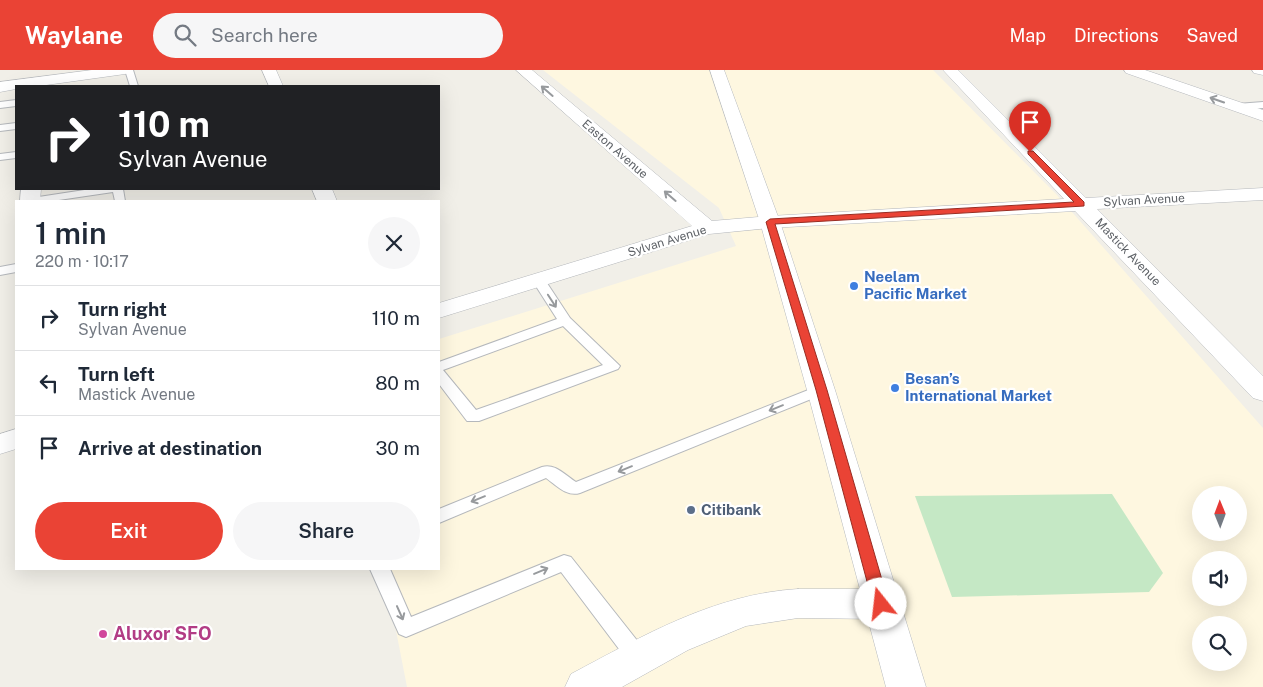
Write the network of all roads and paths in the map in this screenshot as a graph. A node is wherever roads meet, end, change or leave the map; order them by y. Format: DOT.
graph roads {
  1 [pos="125,70"];
  2 [pos="129,70"];
  3 [pos="269,70"];
  4 [pos="522,70"];
  5 [pos="717,70"];
  6 [pos="950,70"];
  7 [pos="1131,70"];
  8 [pos="1259,70"];
  9 [pos="1263,71"];
  10 [pos="11,80"];
  11 [pos="34,84"];
  12 [pos="134,85"];
  13 [pos="276,85"];
  14 [pos="15,103"];
  15 [pos="0,105"];
  16 [pos="1263,105"];
  17 [pos="1237,107"];
  18 [pos="1263,116"];
  19 [pos="15,126"];
  20 [pos="0,128"];
  21 [pos="15,155"];
  22 [pos="0,157"];
  23 [pos="104,190"];
  24 [pos="1263,194"];
  25 [pos="38,200"];
  26 [pos="1081,204"];
  27 [pos="770,222"];
  28 [pos="707,228"];
  29 [pos="15,268"];
  30 [pos="0,271"];
  31 [pos="538,280"];
  32 [pos="440,311"];
  33 [pos="565,321"];
  34 [pos="1222,348"];
  35 [pos="1263,362"];
  36 [pos="440,367"];
  37 [pos="440,375"];
  38 [pos="822,390"];
  39 [pos="1263,392"];
  40 [pos="15,439"];
  41 [pos="0,444"];
  42 [pos="440,516"];
  43 [pos="380,570"];
  44 [pos="881,604"];
  45 [pos="639,659"];
  46 [pos="585,687"];
  47 [pos="906,687"];
  1 -- 11 [label="street"];
  2 -- 12 [label="lane"];
  3 -- 13 [label="street"];
  28 -- 4 [label="street, Easton Avenue, one-way"];
  5 -- 27 [label="street"];
  6 -- 26 [label="street, Mastick Avenue"];
  17 -- 7 [label="street, one-way"];
  8 -- 9 [label="street"];
  10 -- 11 [label="street"];
  14 -- 15 [label="lane"];
  16 -- 17 [label="lane"];
  17 -- 18 [label="street"];
  19 -- 20 [label="lane"];
  21 -- 22 [label="lane"];
  23 -- 25 [label="lane"];
  24 -- 26 [label="street, Sylvan Avenue"];
  26 -- 27 [label="street, Sylvan Avenue"];
  26 -- 34 [label="street, Mastick Avenue"];
  27 -- 28 [label="street, Sylvan Avenue"];
  27 -- 38 [label="street"];
  28 -- 31 [label="street, Sylvan Avenue"];
  29 -- 30 [label="lane"];
  31 -- 32 [label="street, Sylvan Avenue"];
  31 -- 33 [label="lane, one-way"];
  33 -- 36 [label="lane"];
  33 -- 37 [label="lane"];
  34 -- 35 [label="street"];
  34 -- 39 [label="street, Mastick Avenue"];
  38 -- 42 [label="lane, one-way"];
  38 -- 44 [label="street"];
  40 -- 41 [label="street"];
  43 -- 45 [label="lane, one-way"];
  44 -- 45 [label="street"];
  44 -- 47 [label="street"];
  45 -- 46 [label="street"];
}
